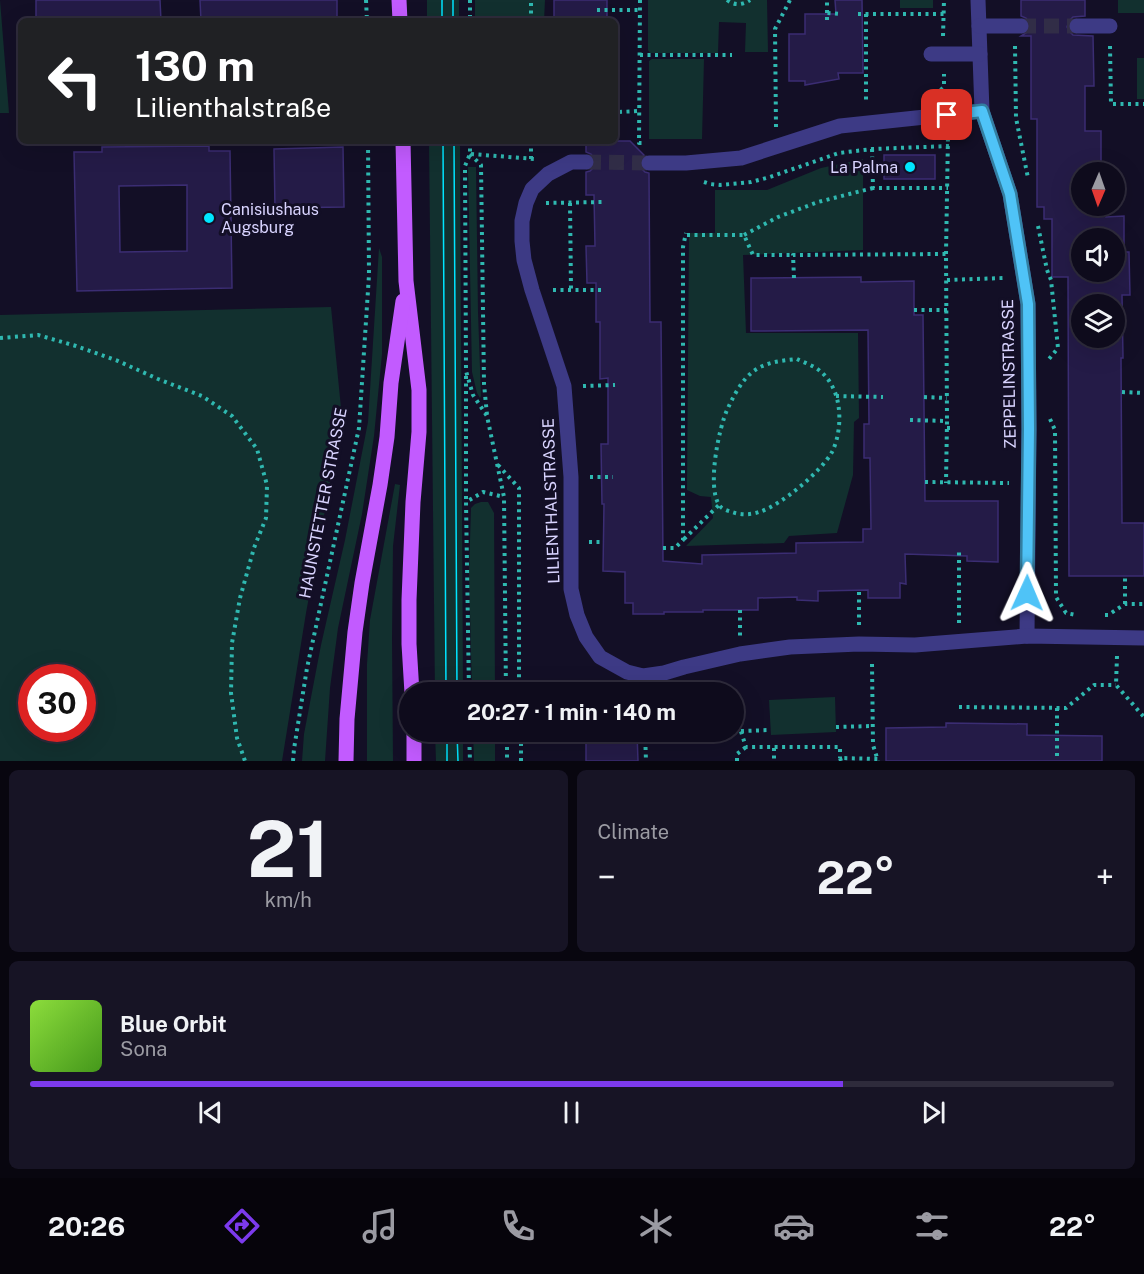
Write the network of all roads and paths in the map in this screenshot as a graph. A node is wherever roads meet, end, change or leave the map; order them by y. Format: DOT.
graph roads {
  1 [pos="366,0"];
  2 [pos="399,0"];
  3 [pos="470,0"];
  4 [pos="531,0"];
  5 [pos="640,0"];
  6 [pos="727,0"];
  7 [pos="750,0"];
  8 [pos="790,0"];
  9 [pos="827,0"];
  10 [pos="944,0"];
  11 [pos="978,0"];
  12 [pos="597,10"];
  13 [pos="640,10"];
  14 [pos="827,13"];
  15 [pos="840,14"];
  16 [pos="858,14"];
  17 [pos="866,14"];
  18 [pos="944,14"];
  19 [pos="367,18"];
  20 [pos="400,18"];
  21 [pos="470,18"];
  22 [pos="531,18"];
  23 [pos="827,20"];
  24 [pos="979,26"];
  25 [pos="1021,26"];
  26 [pos="1077,26"];
  27 [pos="1110,26"];
  28 [pos="937,54"];
  29 [pos="980,54"];
  30 [pos="640,55"];
  31 [pos="732,55"];
  32 [pos="944,87"];
  33 [pos="933,96"];
  34 [pos="1144,104"];
  35 [pos="867,107"];
  36 [pos="639,111"];
  37 [pos="982,111"];
  38 [pos="619,112"];
  39 [pos="947,115"];
  40 [pos="787,125"];
  41 [pos="776,128"];
  42 [pos="769,130"];
  43 [pos="651,143"];
  44 [pos="368,144"];
  45 [pos="403,144"];
  46 [pos="470,144"];
  47 [pos="531,144"];
  48 [pos="949,146"];
  49 [pos="872,149"];
  50 [pos="839,153"];
  51 [pos="470,154"];
  52 [pos="531,159"];
  53 [pos="586,162"];
  54 [pos="649,164"];
  55 [pos="548,174"];
  56 [pos="873,188"];
  57 [pos="948,188"];
  58 [pos="570,202"];
  59 [pos="603,202"];
  60 [pos="526,203"];
  61 [pos="744,235"];
  62 [pos="946,254"];
  63 [pos="793,255"];
  64 [pos="1024,277"];
  65 [pos="794,278"];
  66 [pos="406,280"];
  67 [pos="947,280"];
  68 [pos="571,289"];
  69 [pos="532,290"];
  70 [pos="603,290"];
  71 [pos="914,310"];
  72 [pos="947,310"];
  73 [pos="0,338"];
  74 [pos="947,349"];
  75 [pos="953,350"];
  76 [pos="466,371"];
  77 [pos="615,385"];
  78 [pos="564,386"];
  79 [pos="1122,392"];
  80 [pos="1144,393"];
  81 [pos="837,396"];
  82 [pos="883,397"];
  83 [pos="924,397"];
  84 [pos="947,398"];
  85 [pos="487,416"];
  86 [pos="910,420"];
  87 [pos="947,421"];
  88 [pos="947,428"];
  89 [pos="954,428"];
  90 [pos="497,464"];
  91 [pos="926,482"];
  92 [pos="946,483"];
  93 [pos="1028,484"];
  94 [pos="504,496"];
  95 [pos="466,502"];
  96 [pos="719,505"];
  97 [pos="683,540"];
  98 [pos="663,548"];
  99 [pos="959,551"];
  100 [pos="1125,576"];
  101 [pos="859,590"];
  102 [pos="1056,597"];
  103 [pos="1125,604"];
  104 [pos="1144,604"];
  105 [pos="1097,616"];
  106 [pos="1086,617"];
  107 [pos="1026,636"];
  108 [pos="1117,638"];
  109 [pos="1144,638"];
  110 [pos="959,642"];
  111 [pos="865,644"];
  112 [pos="411,682"];
  113 [pos="469,682"];
  114 [pos="506,682"];
  115 [pos="519,682"];
  116 [pos="1116,685"];
  117 [pos="959,707"];
  118 [pos="1057,708"];
  119 [pos="1144,717"];
  120 [pos="873,726"];
  121 [pos="836,727"];
  122 [pos="770,730"];
  123 [pos="744,731"];
  124 [pos="744,741"];
  125 [pos="415,742"];
  126 [pos="469,742"];
  127 [pos="507,742"];
  128 [pos="521,742"];
  129 [pos="645,742"];
  130 [pos="746,747"];
  131 [pos="774,748"];
  132 [pos="840,759"];
  133 [pos="1057,759"];
  134 [pos="878,760"];
  135 [pos="244,761"];
  136 [pos="293,761"];
  137 [pos="346,761"];
  138 [pos="416,761"];
  139 [pos="470,761"];
  140 [pos="507,761"];
  141 [pos="521,761"];
  142 [pos="645,761"];
  143 [pos="737,761"];
  144 [pos="774,761"];
  1 -- 19 [label="path"];
  2 -- 20 [label="main road"];
  3 -- 21 [label="path"];
  4 -- 22 [label="path"];
  5 -- 13 [label="path"];
  6 -- 7 [label="path"];
  8 -- 41 [label="path"];
  9 -- 14 [label="path"];
  10 -- 18 [label="path"];
  11 -- 24 [label="street, ZEPPELINSTRASSE"];
  12 -- 13 [label="path"];
  13 -- 30 [label="path"];
  14 -- 15 [label="path"];
  14 -- 23 [label="path"];
  16 -- 17 [label="path"];
  17 -- 18 [label="path"];
  17 -- 35 [label="path"];
  18 -- 28 [label="path"];
  24 -- 25 [label="street"];
  24 -- 29 [label="street, ZEPPELINSTRASSE"];
  26 -- 27 [label="street"];
  27 -- 34 [label="path"];
  28 -- 29 [label="street"];
  28 -- 32 [label="path"];
  29 -- 37 [label="street, ZEPPELINSTRASSE"];
  30 -- 31 [label="path"];
  30 -- 36 [label="path"];
  32 -- 33 [label="path"];
  32 -- 39 [label="path"];
  36 -- 38 [label="path"];
  36 -- 43 [label="path"];
  37 -- 39 [label="street"];
  37 -- 64 [label="street, ZEPPELINSTRASSE"];
  39 -- 48 [label="path"];
  39 -- 54 [label="street"];
  40 -- 41 [label="path"];
  41 -- 42 [label="path"];
  44 -- 136 [label="path, HAUNSTETTER STRASSE"];
  45 -- 66 [label="main road"];
  46 -- 51 [label="path"];
  47 -- 52 [label="path"];
  48 -- 49 [label="path"];
  48 -- 57 [label="path"];
  49 -- 50 [label="path"];
  49 -- 56 [label="path"];
  51 -- 52 [label="path"];
  51 -- 76 [label="path"];
  51 -- 85 [label="path"];
  52 -- 55 [label="path"];
  53 -- 55 [label="street, LILIENTHALSTRASSE"];
  55 -- 60 [label="street, LILIENTHALSTRASSE"];
  56 -- 57 [label="path"];
  56 -- 61 [label="path"];
  57 -- 62 [label="path"];
  58 -- 59 [label="path"];
  58 -- 60 [label="path"];
  58 -- 68 [label="path"];
  60 -- 69 [label="street, LILIENTHALSTRASSE"];
  61 -- 63 [label="path"];
  61 -- 97 [label="path"];
  62 -- 63 [label="path"];
  62 -- 67 [label="path"];
  63 -- 65 [label="path"];
  64 -- 67 [label="path"];
  64 -- 93 [label="street, ZEPPELINSTRASSE"];
  66 -- 112 [label="main road"];
  66 -- 137 [label="main road"];
  67 -- 72 [label="path"];
  68 -- 69 [label="path"];
  68 -- 70 [label="path"];
  69 -- 78 [label="street, LILIENTHALSTRASSE"];
  71 -- 72 [label="path"];
  72 -- 74 [label="path"];
  73 -- 135 [label="path"];
  74 -- 75 [label="path"];
  74 -- 84 [label="path"];
  76 -- 85 [label="path"];
  76 -- 95 [label="path"];
  77 -- 78 [label="path"];
  78 -- 111 [label="street, LILIENTHALSTRASSE"];
  79 -- 80 [label="path"];
  81 -- 82 [label="path"];
  81 -- 96 [label="path"];
  81 -- 96 [label="path"];
  83 -- 84 [label="path"];
  84 -- 87 [label="path"];
  85 -- 90 [label="path"];
  86 -- 87 [label="path"];
  87 -- 88 [label="path"];
  88 -- 89 [label="path"];
  88 -- 92 [label="path"];
  90 -- 94 [label="path"];
  90 -- 115 [label="path"];
  91 -- 92 [label="path"];
  92 -- 93 [label="path"];
  93 -- 107 [label="street, ZEPPELINSTRASSE"];
  94 -- 95 [label="path"];
  94 -- 114 [label="path"];
  95 -- 113 [label="path"];
  96 -- 97 [label="path"];
  97 -- 98 [label="path"];
  99 -- 110 [label="path"];
  100 -- 103 [label="path"];
  101 -- 111 [label="path"];
  102 -- 106 [label="path"];
  103 -- 104 [label="path"];
  103 -- 105 [label="path"];
  107 -- 108 [label="street"];
  107 -- 110 [label="street, LILIENTHALSTRASSE"];
  108 -- 109 [label="street"];
  108 -- 116 [label="path"];
  110 -- 111 [label="street, LILIENTHALSTRASSE"];
  111 -- 120 [label="path"];
  116 -- 118 [label="path"];
  116 -- 119 [label="path"];
  117 -- 118 [label="path"];
  118 -- 133 [label="path"];
  120 -- 121 [label="path"];
  120 -- 134 [label="path"];
  122 -- 123 [label="path"];
  124 -- 130 [label="path"];
  125 -- 138 [label="main road"];
  126 -- 139 [label="path"];
  127 -- 140 [label="path"];
  128 -- 141 [label="path"];
  129 -- 142 [label="path"];
  130 -- 131 [label="path"];
  130 -- 143 [label="path"];
  131 -- 132 [label="path"];
  131 -- 144 [label="path"];
  132 -- 134 [label="path"];
}
